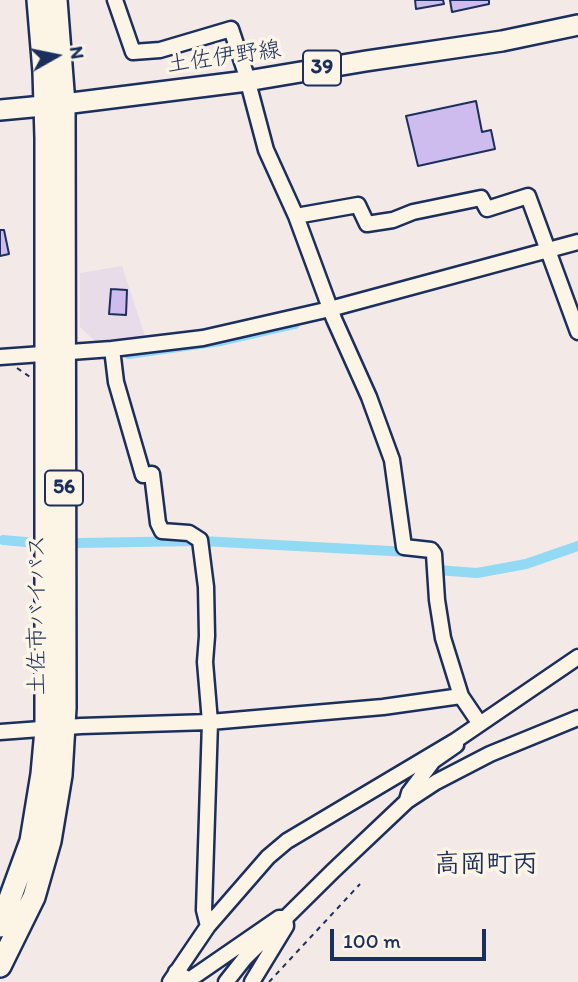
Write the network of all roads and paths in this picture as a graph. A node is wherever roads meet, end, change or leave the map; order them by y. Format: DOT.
graph roads {
  1 [pos="38,0"];
  2 [pos="56,0"];
  3 [pos="115,0"];
  4 [pos="578,25"];
  5 [pos="247,81"];
  6 [pos="55,105"];
  7 [pos="0,110"];
  8 [pos="296,216"];
  9 [pos="578,242"];
  10 [pos="549,253"];
  11 [pos="331,313"];
  12 [pos="578,332"];
  13 [pos="55,352"];
  14 [pos="113,354"];
  15 [pos="0,357"];
  16 [pos="13,366"];
  17 [pos="34,379"];
  18 [pos="578,657"];
  19 [pos="461,696"];
  20 [pos="578,718"];
  21 [pos="210,722"];
  22 [pos="480,724"];
  23 [pos="55,728"];
  24 [pos="0,732"];
  25 [pos="455,741"];
  26 [pos="407,801"];
  27 [pos="360,884"];
  28 [pos="285,918"];
  29 [pos="0,926"];
  30 [pos="208,926"];
  31 [pos="0,966"];
  32 [pos="173,977"];
  33 [pos="226,982"];
  34 [pos="253,982"];
  35 [pos="269,982"];
  1 -- 6 [label="highway, 土佐市バイパス / 56"];
  2 -- 6 [label="highway, 土佐市バイパス / 56"];
  3 -- 5 [label="street"];
  4 -- 5 [label="main road, 土佐伊野線 / 39"];
  5 -- 6 [label="main road, 土佐伊野線 / 39"];
  5 -- 8 [label="street"];
  6 -- 7 [label="main road, 土佐伊野線 / 39"];
  6 -- 13 [label="highway, 土佐市バイパス / 56"];
  8 -- 10 [label="street"];
  8 -- 11 [label="street"];
  9 -- 10 [label="street"];
  10 -- 11 [label="street"];
  10 -- 12 [label="street"];
  11 -- 14 [label="street"];
  11 -- 19 [label="street"];
  13 -- 14 [label="street"];
  13 -- 15 [label="street"];
  13 -- 23 [label="highway, 土佐市バイパス / 56"];
  14 -- 21 [label="street"];
  16 -- 17 [label="path"];
  18 -- 22 [label="street"];
  19 -- 21 [label="street"];
  19 -- 22 [label="street"];
  20 -- 26 [label="street"];
  21 -- 23 [label="street"];
  21 -- 30 [label="street"];
  22 -- 25 [label="street"];
  23 -- 24 [label="street"];
  23 -- 29 [label="highway, 土佐市バイパス / 56"];
  23 -- 31 [label="highway, 土佐市バイパス / 56"];
  25 -- 26 [label="street"];
  25 -- 30 [label="street"];
  26 -- 28 [label="street"];
  27 -- 35 [label="path"];
  28 -- 32 [label="street"];
  28 -- 33 [label="street"];
  28 -- 34 [label="street"];
  30 -- 32 [label="street"];
}
